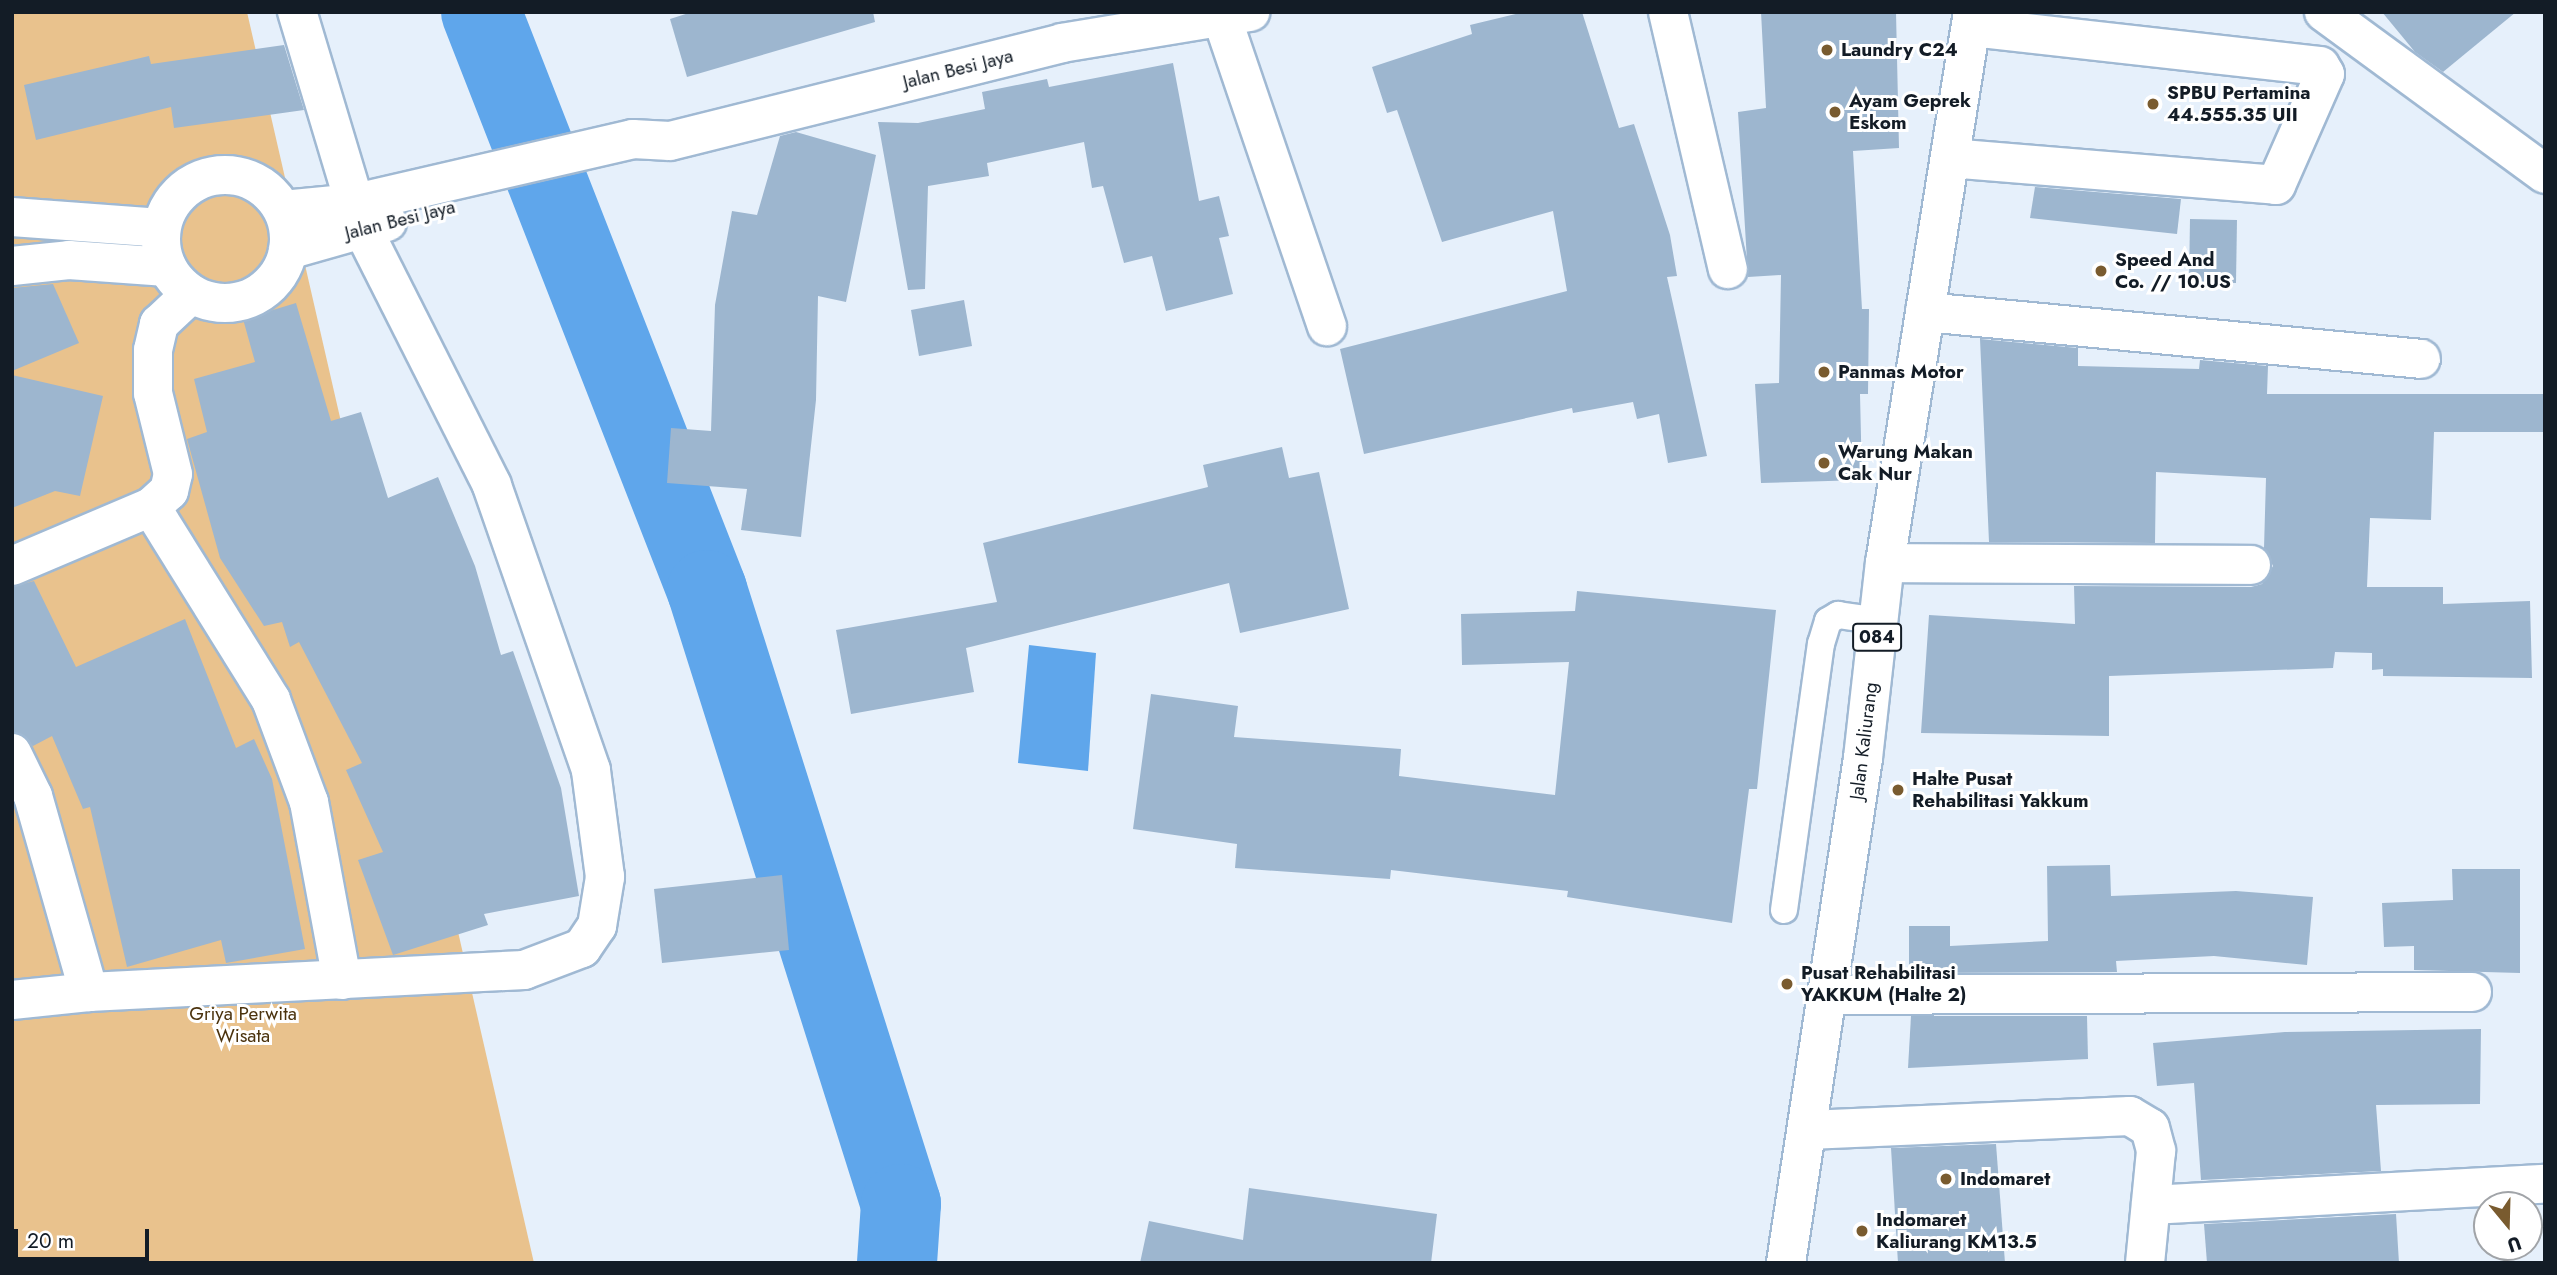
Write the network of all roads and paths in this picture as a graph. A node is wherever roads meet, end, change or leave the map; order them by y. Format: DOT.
graph roads {
  1 [pos="297,12"];
  2 [pos="1668,12"];
  3 [pos="2324,12"];
  4 [pos="1231,14"];
  5 [pos="1972,20"];
  6 [pos="1950,158"];
  7 [pos="2545,174"];
  8 [pos="283,210"];
  9 [pos="359,216"];
  10 [pos="12,217"];
  11 [pos="161,228"];
  12 [pos="288,250"];
  13 [pos="12,266"];
  14 [pos="1728,269"];
  15 [pos="179,280"];
  16 [pos="1925,312"];
  17 [pos="1327,326"];
  18 [pos="2421,359"];
  19 [pos="152,507"];
  20 [pos="1885,563"];
  21 [pos="2251,565"];
  22 [pos="12,566"];
  23 [pos="1879,621"];
  24 [pos="12,753"];
  25 [pos="1784,910"];
  26 [pos="342,980"];
  27 [pos="89,992"];
  28 [pos="2472,992"];
  29 [pos="1828,995"];
  30 [pos="12,1000"];
  31 [pos="1808,1130"];
  32 [pos="2545,1184"];
  33 [pos="2151,1205"];
  34 [pos="1786,1263"];
  35 [pos="2145,1263"];
  1 -- 9 [label="street"];
  2 -- 14 [label="street"];
  3 -- 7 [label="street"];
  4 -- 9 [label="street, Jalan Besi Jaya"];
  4 -- 17 [label="street"];
  5 -- 6 [label="street, Jalan Kaliurang / 084"];
  5 -- 6 [label="street"];
  6 -- 16 [label="street, Jalan Kaliurang / 084"];
  8 -- 9 [label="street, Jalan Besi Jaya"];
  8 -- 11 [label="street"];
  8 -- 12 [label="street"];
  9 -- 12 [label="street, Jalan Besi Jaya"];
  9 -- 26 [label="street"];
  10 -- 11 [label="street"];
  11 -- 15 [label="street"];
  12 -- 15 [label="street"];
  13 -- 15 [label="street"];
  15 -- 19 [label="street"];
  16 -- 18 [label="street"];
  16 -- 20 [label="street, Jalan Kaliurang / 084"];
  19 -- 22 [label="street"];
  19 -- 26 [label="street"];
  20 -- 21 [label="street"];
  20 -- 23 [label="street, Jalan Kaliurang / 084"];
  23 -- 25 [label="lane"];
  23 -- 29 [label="street, Jalan Kaliurang / 084"];
  24 -- 27 [label="street"];
  26 -- 27 [label="street"];
  27 -- 30 [label="street"];
  28 -- 29 [label="street"];
  29 -- 31 [label="street, Jalan Kaliurang / 084"];
  31 -- 33 [label="street"];
  31 -- 34 [label="street, Jalan Kaliurang / 084"];
  32 -- 33 [label="street"];
  33 -- 35 [label="street"];
}
